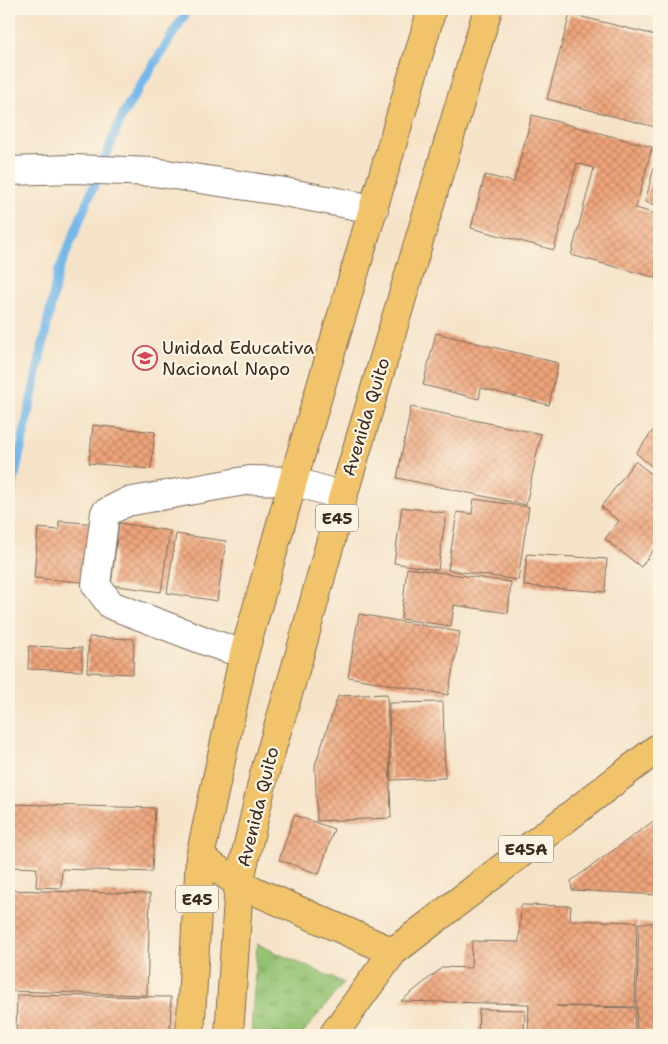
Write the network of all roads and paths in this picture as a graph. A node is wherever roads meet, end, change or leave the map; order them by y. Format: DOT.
graph roads {
  1 [pos="432,9"];
  2 [pos="488,9"];
  3 [pos="9,171"];
  4 [pos="374,209"];
  5 [pos="293,481"];
  6 [pos="343,496"];
  7 [pos="244,654"];
  8 [pos="659,747"];
  9 [pos="200,857"];
  10 [pos="239,884"];
  11 [pos="393,952"];
  12 [pos="190,1035"];
  13 [pos="228,1035"];
  14 [pos="333,1035"];
  1 -- 4 [label="highway, E45"];
  2 -- 6 [label="highway, Avenida Quito / E45"];
  3 -- 4 [label="lane"];
  4 -- 5 [label="highway, E45"];
  5 -- 6 [label="lane"];
  5 -- 7 [label="highway, E45"];
  5 -- 7 [label="lane"];
  6 -- 10 [label="highway, Avenida Quito / E45"];
  7 -- 9 [label="highway, E45"];
  8 -- 11 [label="highway, E45A"];
  9 -- 10 [label="highway"];
  9 -- 12 [label="highway, E45"];
  10 -- 11 [label="highway"];
  10 -- 13 [label="highway, Avenida Quito / E45"];
  11 -- 14 [label="highway, E45A"];
}
